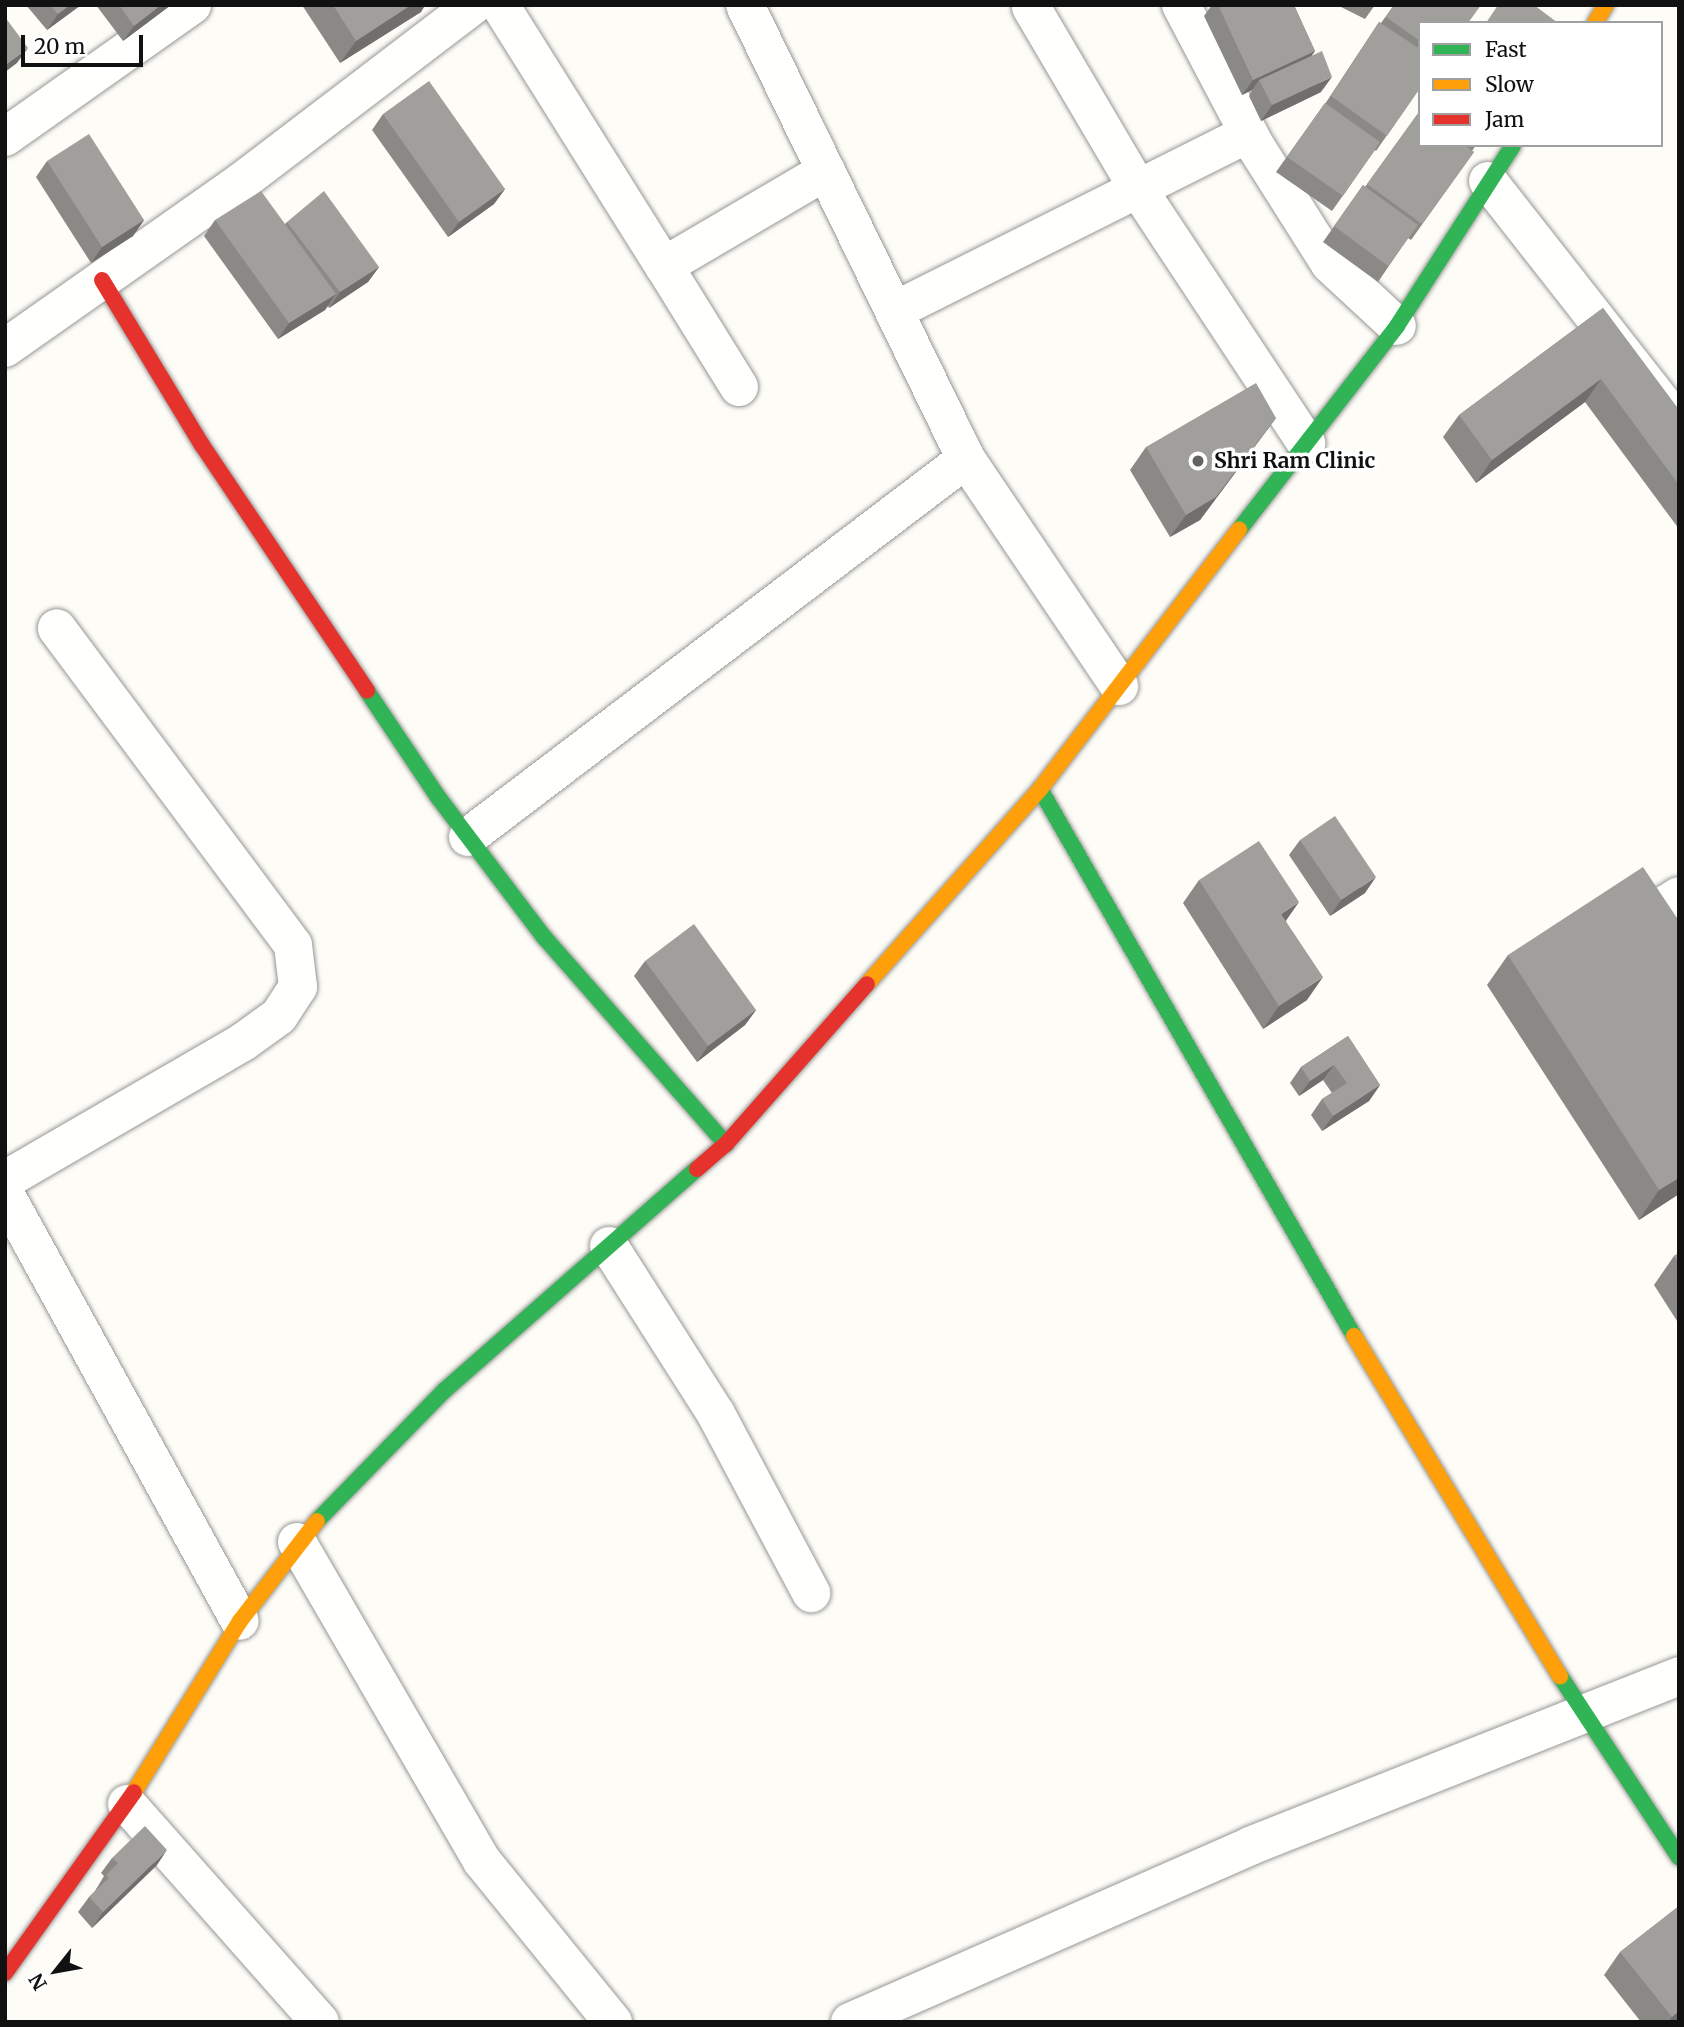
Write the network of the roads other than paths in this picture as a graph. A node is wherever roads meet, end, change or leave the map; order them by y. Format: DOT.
graph roads {
  1 [pos="192,5"];
  2 [pos="473,5"];
  3 [pos="500,5"];
  4 [pos="745,5"];
  5 [pos="1181,5"];
  6 [pos="1606,5"];
  7 [pos="1031,7"];
  8 [pos="1596,21"];
  9 [pos="1248,134"];
  10 [pos="5,137"];
  11 [pos="1512,147"];
  12 [pos="826,171"];
  13 [pos="1488,181"];
  14 [pos="1138,189"];
  15 [pos="664,267"];
  16 [pos="102,280"];
  17 [pos="896,310"];
  18 [pos="1397,326"];
  19 [pos="5,348"];
  20 [pos="739,387"];
  21 [pos="1679,425"];
  22 [pos="1306,443"];
  23 [pos="967,459"];
  24 [pos="57,628"];
  25 [pos="1119,686"];
  26 [pos="1040,789"];
  27 [pos="468,837"];
  28 [pos="726,1144"];
  29 [pos="5,1180"];
  30 [pos="5,1194"];
  31 [pos="609,1246"];
  32 [pos="297,1542"];
  33 [pos="811,1593"];
  34 [pos="240,1621"];
  35 [pos="1679,1676"];
  36 [pos="1585,1717"];
  37 [pos="127,1804"];
  38 [pos="1679,1857"];
  39 [pos="5,1973"];
  40 [pos="320,2022"];
  41 [pos="612,2022"];
  42 [pos="850,2022"];
  1 -- 10 [label="street"];
  2 -- 16 [label="street"];
  3 -- 15 [label="street"];
  4 -- 12 [label="street"];
  5 -- 9 [label="street"];
  6 -- 8 [label="street"];
  7 -- 14 [label="street"];
  9 -- 14 [label="street"];
  9 -- 18 [label="street"];
  11 -- 13 [label="street"];
  12 -- 15 [label="street"];
  12 -- 17 [label="street"];
  13 -- 18 [label="street"];
  13 -- 21 [label="street"];
  14 -- 17 [label="street"];
  14 -- 22 [label="street"];
  15 -- 20 [label="street"];
  16 -- 19 [label="street"];
  16 -- 27 [label="street"];
  17 -- 23 [label="street"];
  18 -- 22 [label="street"];
  22 -- 25 [label="street"];
  23 -- 25 [label="street"];
  23 -- 27 [label="street"];
  24 -- 29 [label="street"];
  25 -- 26 [label="street"];
  26 -- 28 [label="street"];
  26 -- 36 [label="street"];
  27 -- 28 [label="street"];
  28 -- 31 [label="street"];
  30 -- 34 [label="street"];
  31 -- 32 [label="street"];
  31 -- 33 [label="street"];
  32 -- 34 [label="street"];
  32 -- 41 [label="street"];
  34 -- 37 [label="street"];
  35 -- 36 [label="street"];
  36 -- 38 [label="street"];
  36 -- 42 [label="street"];
  37 -- 39 [label="street"];
  37 -- 40 [label="street"];
}
